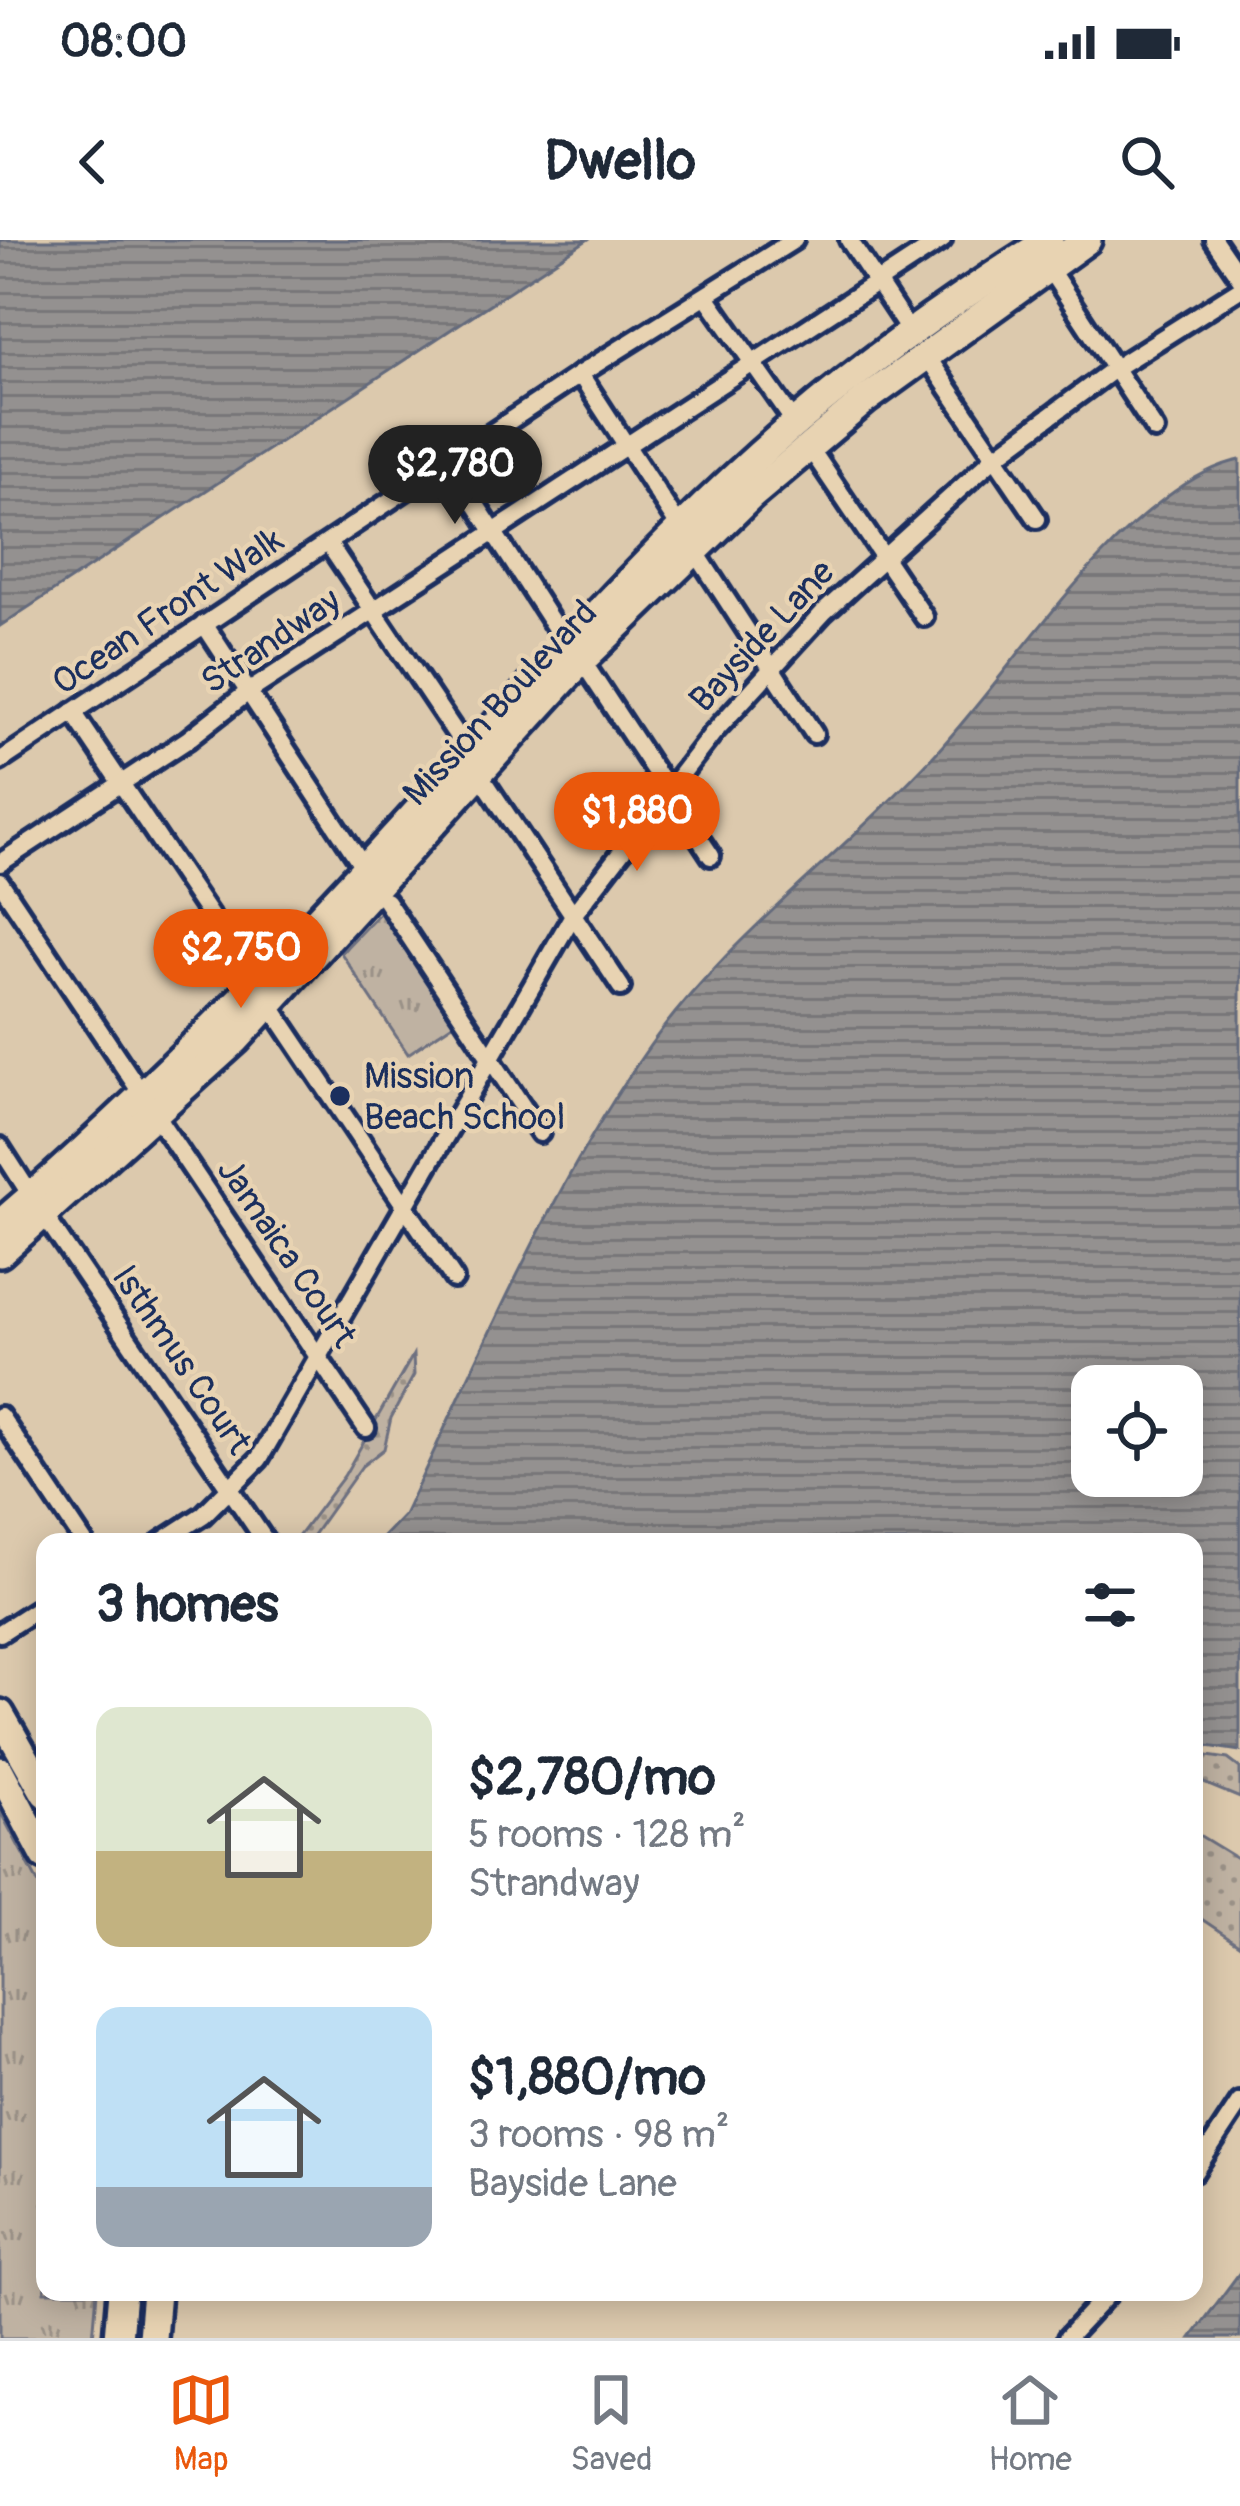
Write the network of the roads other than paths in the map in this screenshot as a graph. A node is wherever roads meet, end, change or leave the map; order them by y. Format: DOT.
graph roads {
  1 [pos="794,240"];
  2 [pos="849,240"];
  3 [pos="942,240"];
  4 [pos="1087,240"];
  5 [pos="1214,240"];
  6 [pos="1035,244"];
  7 [pos="1054,276"];
  8 [pos="1240,278"];
  9 [pos="878,281"];
  10 [pos="1240,289"];
  11 [pos="706,296"];
  12 [pos="912,335"];
  13 [pos="754,361"];
  14 [pos="932,364"];
  15 [pos="1114,368"];
  16 [pos="580,374"];
  17 [pos="795,423"];
  18 [pos="1155,430"];
  19 [pos="628,444"];
  20 [pos="816,458"];
  21 [pos="995,458"];
  22 [pos="449,464"];
  23 [pos="1036,519"];
  24 [pos="494,532"];
  25 [pos="689,539"];
  26 [pos="328,543"];
  27 [pos="883,556"];
  28 [pos="372,611"];
  29 [pos="924,617"];
  30 [pos="204,624"];
  31 [pos="566,644"];
  32 [pos="770,669"];
  33 [pos="590,670"];
  34 [pos="248,692"];
  35 [pos="73,712"];
  36 [pos="814,734"];
  37 [pos="467,750"];
  38 [pos="0,761"];
  39 [pos="121,783"];
  40 [pos="487,785"];
  41 [pos="668,791"];
  42 [pos="711,856"];
  43 [pos="0,863"];
  44 [pos="364,868"];
  45 [pos="0,882"];
  46 [pos="386,901"];
  47 [pos="573,915"];
  48 [pos="621,987"];
  49 [pos="262,994"];
  50 [pos="490,1058"];
  51 [pos="149,1105"];
  52 [pos="540,1133"];
  53 [pos="0,1147"];
  54 [pos="38,1206"];
  55 [pos="405,1208"];
  56 [pos="0,1224"];
  57 [pos="0,1253"];
  58 [pos="454,1279"];
  59 [pos="320,1358"];
  60 [pos="0,1416"];
  61 [pos="366,1428"];
  62 [pos="232,1491"];
  63 [pos="78,1533"];
  64 [pos="174,1533"];
  65 [pos="260,1533"];
  66 [pos="36,1610"];
  67 [pos="0,1633"];
  68 [pos="0,1714"];
  69 [pos="1,1773"];
  70 [pos="36,1780"];
  71 [pos="36,1800"];
  72 [pos="36,1839"];
  73 [pos="1240,2102"];
  74 [pos="1203,2158"];
  75 [pos="121,2301"];
  76 [pos="155,2301"];
  77 [pos="1101,2301"];
  78 [pos="118,2338"];
  79 [pos="152,2338"];
  80 [pos="1067,2338"];
  1 -- 11 [label="street, Ocean Front Walk"];
  2 -- 9 [label="street"];
  3 -- 9 [label="street, Strandway"];
  4 -- 25 [label="main road, Mission Boulevard"];
  5 -- 8 [label="street"];
  6 -- 12 [label="main road, Mission Boulevard"];
  7 -- 15 [label="street"];
  9 -- 12 [label="street"];
  9 -- 13 [label="street, Strandway"];
  10 -- 15 [label="street, Bayside Lane"];
  11 -- 13 [label="street"];
  11 -- 16 [label="street, Ocean Front Walk"];
  12 -- 17 [label="main road, Mission Boulevard"];
  13 -- 17 [label="street"];
  13 -- 19 [label="street, Strandway"];
  14 -- 21 [label="street"];
  15 -- 18 [label="street"];
  15 -- 21 [label="street, Bayside Lane"];
  16 -- 19 [label="street"];
  16 -- 22 [label="street, Ocean Front Walk"];
  17 -- 25 [label="main road, Mission Boulevard"];
  19 -- 24 [label="street, Strandway"];
  19 -- 25 [label="street"];
  20 -- 27 [label="street"];
  21 -- 23 [label="street"];
  21 -- 27 [label="street, Bayside Lane"];
  22 -- 24 [label="street"];
  22 -- 26 [label="street, Ocean Front Walk"];
  24 -- 28 [label="street, Strandway"];
  24 -- 31 [label="street"];
  25 -- 31 [label="main road, Mission Boulevard"];
  25 -- 32 [label="street"];
  25 -- 49 [label="main road, Mission Boulevard"];
  26 -- 28 [label="street"];
  26 -- 30 [label="street, Ocean Front Walk"];
  27 -- 29 [label="street"];
  27 -- 32 [label="street, Bayside Lane"];
  28 -- 34 [label="street, Strandway"];
  28 -- 37 [label="street"];
  30 -- 34 [label="street"];
  30 -- 35 [label="street, Ocean Front Walk"];
  31 -- 37 [label="main road, Mission Boulevard"];
  32 -- 36 [label="street"];
  32 -- 41 [label="street, Bayside Lane"];
  33 -- 41 [label="street"];
  34 -- 39 [label="street, Strandway"];
  34 -- 44 [label="street"];
  35 -- 38 [label="street, Ocean Front Walk"];
  35 -- 39 [label="street"];
  37 -- 44 [label="main road, Mission Boulevard"];
  39 -- 43 [label="street, Strandway"];
  39 -- 49 [label="street"];
  40 -- 47 [label="street"];
  41 -- 42 [label="street"];
  41 -- 47 [label="street, Bayside Lane"];
  44 -- 49 [label="main road, Mission Boulevard"];
  45 -- 51 [label="street, Jamaica Court"];
  46 -- 50 [label="street"];
  47 -- 48 [label="street"];
  47 -- 50 [label="street, Bayside Lane"];
  49 -- 51 [label="main road, Mission Boulevard"];
  49 -- 55 [label="street"];
  50 -- 52 [label="street"];
  50 -- 55 [label="street, Bayside Lane"];
  51 -- 54 [label="main road, Mission Boulevard"];
  51 -- 59 [label="street, Jamaica Court"];
  53 -- 54 [label="street, Isthmus Court"];
  54 -- 56 [label="main road, Mission Boulevard"];
  54 -- 57 [label="main road, Mission Boulevard"];
  54 -- 62 [label="street, Isthmus Court"];
  55 -- 58 [label="street"];
  55 -- 59 [label="street, Bayside Lane"];
  59 -- 61 [label="street, Jamaica Court"];
  59 -- 62 [label="street, Bayside Lane"];
  60 -- 63 [label="street"];
  62 -- 64 [label="street, Bayside Lane"];
  62 -- 65 [label="street, Isthmus Court"];
  66 -- 67 [label="street"];
  68 -- 70 [label="main road"];
  69 -- 71 [label="main road"];
  69 -- 72 [label="main road"];
  73 -- 74 [label="street"];
  75 -- 78 [label="main road"];
  76 -- 79 [label="main road"];
  77 -- 80 [label="street"];
}
